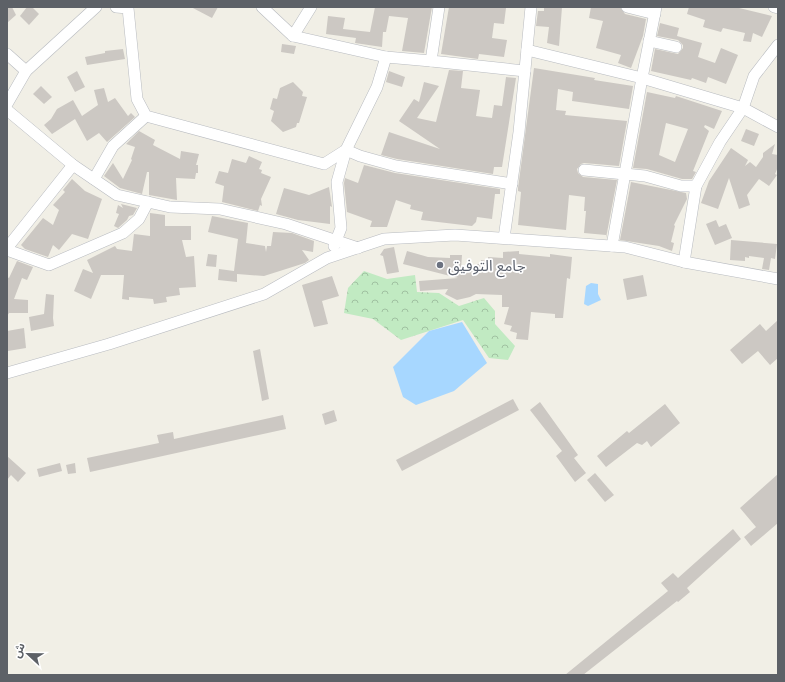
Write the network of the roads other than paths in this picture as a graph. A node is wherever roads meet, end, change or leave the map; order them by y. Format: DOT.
graph roads {
  1 [pos="96,7"];
  2 [pos="116,7"];
  3 [pos="262,7"];
  4 [pos="311,7"];
  5 [pos="439,7"];
  6 [pos="531,7"];
  7 [pos="627,7"];
  8 [pos="774,7"];
  9 [pos="778,8"];
  10 [pos="656,10"];
  11 [pos="294,36"];
  12 [pos="649,41"];
  13 [pos="778,45"];
  14 [pos="676,48"];
  15 [pos="527,50"];
  16 [pos="7,54"];
  17 [pos="386,57"];
  18 [pos="431,61"];
  19 [pos="26,71"];
  20 [pos="525,71"];
  21 [pos="642,78"];
  22 [pos="7,104"];
  23 [pos="743,108"];
  24 [pos="7,110"];
  25 [pos="146,116"];
  26 [pos="778,127"];
  27 [pos="346,150"];
  28 [pos="73,165"];
  29 [pos="584,170"];
  30 [pos="626,174"];
  31 [pos="94,179"];
  32 [pos="512,184"];
  33 [pos="696,186"];
  34 [pos="148,202"];
  35 [pos="504,238"];
  36 [pos="336,240"];
  37 [pos="612,246"];
  38 [pos="358,248"];
  39 [pos="7,249"];
  40 [pos="330,257"];
  41 [pos="684,262"];
  42 [pos="778,279"];
  43 [pos="7,373"];
  1 -- 19 [label="street"];
  2 -- 25 [label="street"];
  3 -- 11 [label="street"];
  4 -- 11 [label="street"];
  5 -- 18 [label="street"];
  6 -- 15 [label="street"];
  7 -- 10 [label="street"];
  8 -- 9 [label="street"];
  10 -- 12 [label="street"];
  11 -- 17 [label="street"];
  12 -- 14 [label="street"];
  12 -- 21 [label="street"];
  13 -- 23 [label="street"];
  15 -- 20 [label="street"];
  15 -- 21 [label="street"];
  16 -- 19 [label="street"];
  17 -- 18 [label="street"];
  17 -- 27 [label="street"];
  18 -- 20 [label="street"];
  19 -- 22 [label="street"];
  20 -- 32 [label="street"];
  21 -- 23 [label="street"];
  21 -- 30 [label="street"];
  23 -- 26 [label="street"];
  23 -- 33 [label="street"];
  24 -- 28 [label="street"];
  25 -- 27 [label="street"];
  25 -- 31 [label="street"];
  27 -- 32 [label="street"];
  27 -- 36 [label="street"];
  28 -- 31 [label="street"];
  28 -- 39 [label="street"];
  29 -- 30 [label="street"];
  30 -- 33 [label="street"];
  30 -- 37 [label="street"];
  31 -- 34 [label="street"];
  32 -- 35 [label="street"];
  33 -- 41 [label="street"];
  34 -- 36 [label="street"];
  34 -- 39 [label="street"];
  35 -- 37 [label="street"];
  35 -- 38 [label="street"];
  36 -- 38 [label="street"];
  36 -- 40 [label="street"];
  37 -- 41 [label="street"];
  38 -- 40 [label="street"];
  40 -- 43 [label="street"];
  41 -- 42 [label="street"];
}
